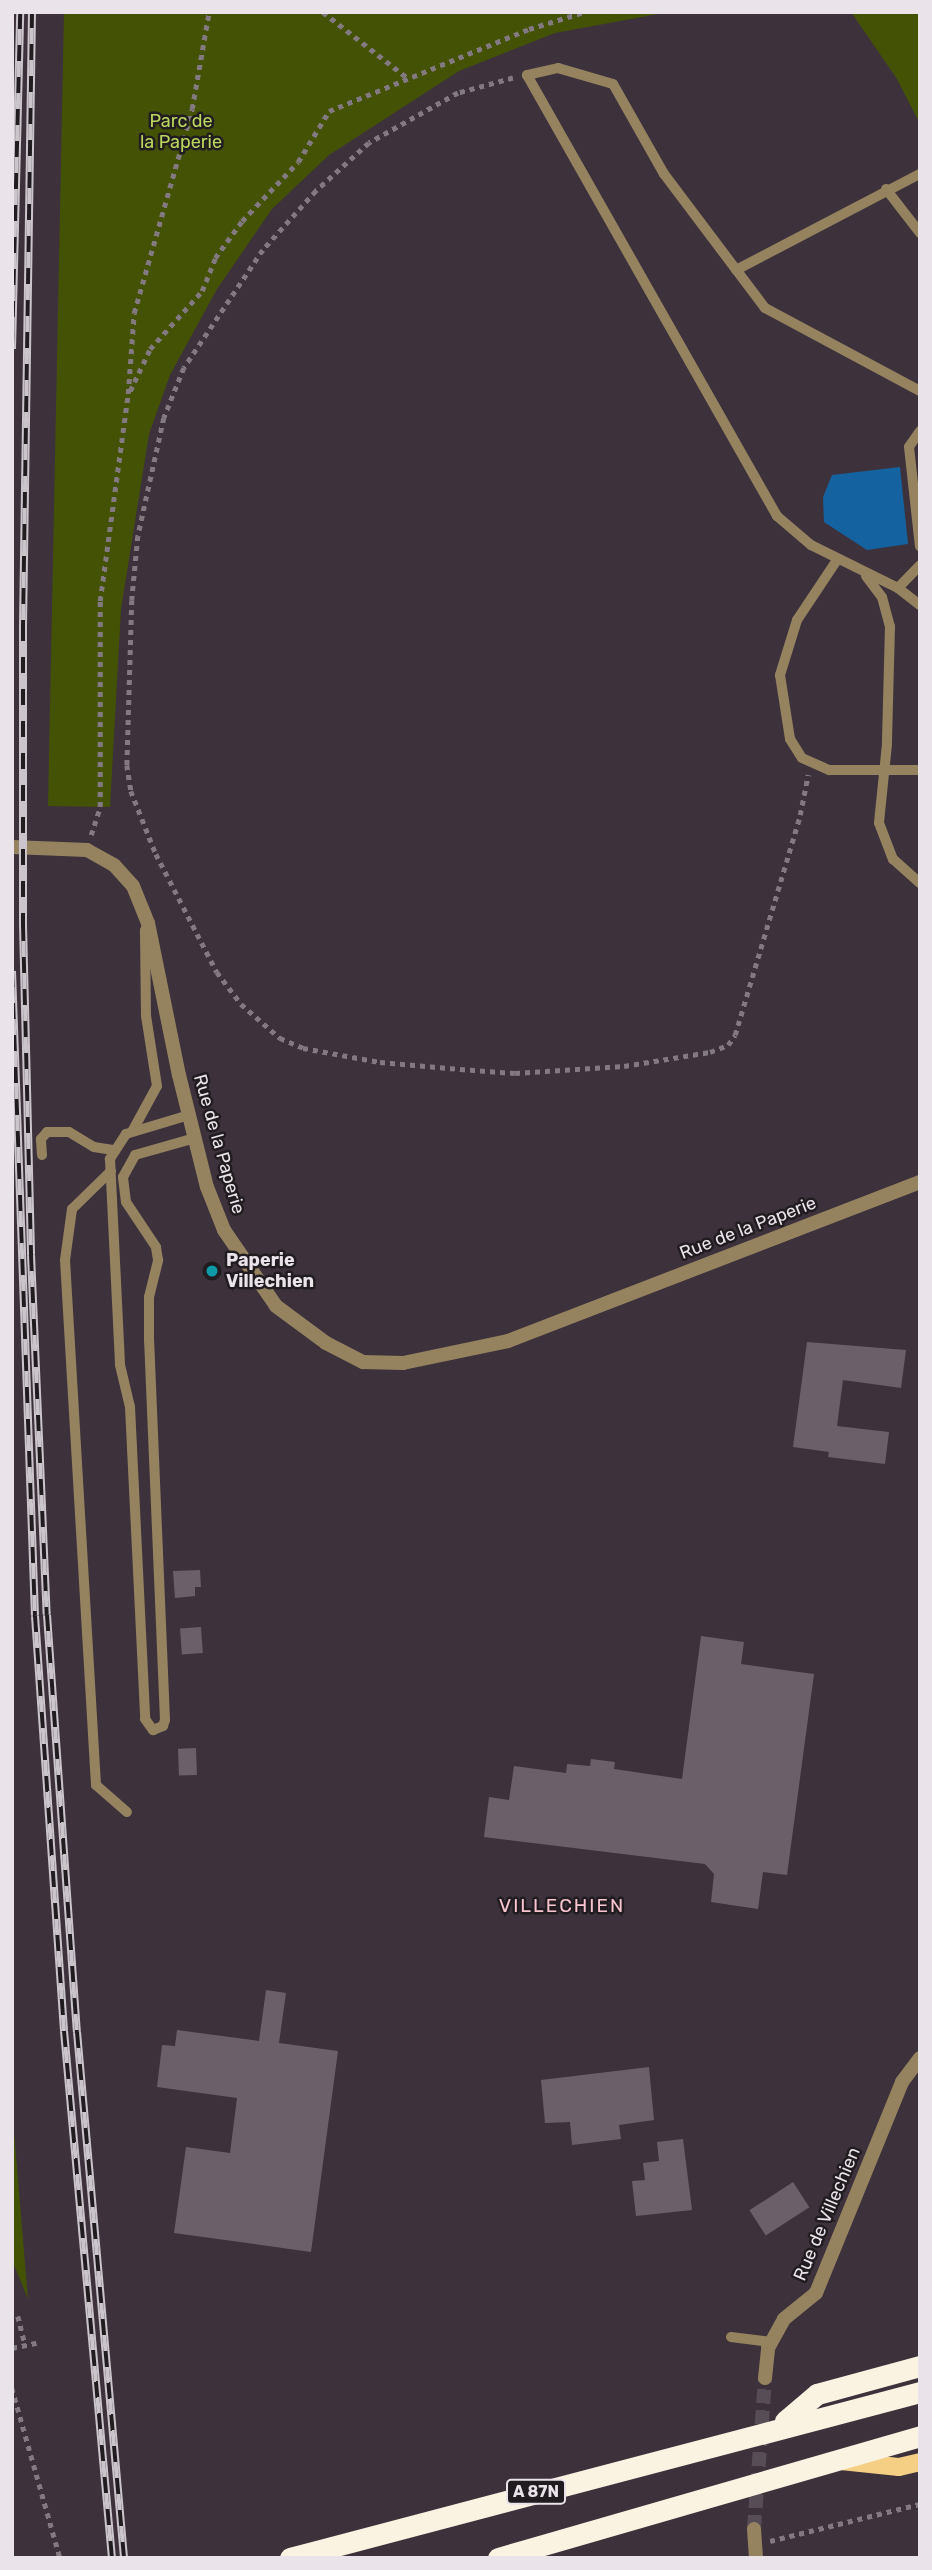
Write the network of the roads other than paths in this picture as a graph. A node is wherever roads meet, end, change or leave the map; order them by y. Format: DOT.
graph roads {
  1 [pos="920,174"];
  2 [pos="886,189"];
  3 [pos="920,233"];
  4 [pos="736,270"];
  5 [pos="920,391"];
  6 [pos="920,431"];
  7 [pos="920,546"];
  8 [pos="837,560"];
  9 [pos="920,565"];
  10 [pos="865,575"];
  11 [pos="898,588"];
  12 [pos="920,605"];
  13 [pos="883,770"];
  14 [pos="920,770"];
  15 [pos="12,847"];
  16 [pos="920,883"];
  17 [pos="145,910"];
  18 [pos="190,1115"];
  19 [pos="132,1131"];
  20 [pos="195,1138"];
  21 [pos="113,1150"];
  22 [pos="42,1155"];
  23 [pos="111,1171"];
  24 [pos="920,1182"];
  25 [pos="127,1812"];
  26 [pos="920,2058"];
  27 [pos="731,2337"];
  28 [pos="771,2342"];
  29 [pos="920,2366"];
  30 [pos="765,2378"];
  31 [pos="920,2392"];
  32 [pos="782,2425"];
  33 [pos="920,2436"];
  34 [pos="831,2460"];
  35 [pos="920,2462"];
  36 [pos="754,2529"];
  37 [pos="756,2552"];
  38 [pos="290,2558"];
  39 [pos="498,2558"];
  1 -- 2 [label="lane"];
  2 -- 3 [label="lane"];
  2 -- 4 [label="lane"];
  4 -- 5 [label="lane"];
  4 -- 8 [label="lane"];
  6 -- 7 [label="lane"];
  8 -- 10 [label="lane"];
  8 -- 13 [label="lane"];
  9 -- 11 [label="lane"];
  10 -- 11 [label="lane"];
  10 -- 13 [label="lane"];
  11 -- 12 [label="lane"];
  13 -- 14 [label="lane"];
  13 -- 16 [label="lane"];
  15 -- 17 [label="street, Rue de la Paperie"];
  17 -- 18 [label="street, Rue de la Paperie"];
  17 -- 19 [label="lane"];
  18 -- 19 [label="lane"];
  18 -- 20 [label="street, Rue de la Paperie"];
  19 -- 21 [label="lane"];
  20 -- 23 [label="lane"];
  20 -- 24 [label="street, Rue de la Paperie"];
  21 -- 22 [label="lane"];
  21 -- 23 [label="lane"];
  23 -- 25 [label="lane"];
  26 -- 28 [label="street, Rue de Villechien"];
  27 -- 28 [label="lane"];
  28 -- 30 [label="street, Rue de Villechien"];
  29 -- 32 [label="highway"];
  31 -- 32 [label="highway, A 87N"];
  32 -- 38 [label="highway, A 87N"];
  33 -- 34 [label="highway"];
  34 -- 35 [label="main road"];
  34 -- 39 [label="highway"];
  36 -- 37 [label="street"];
}
